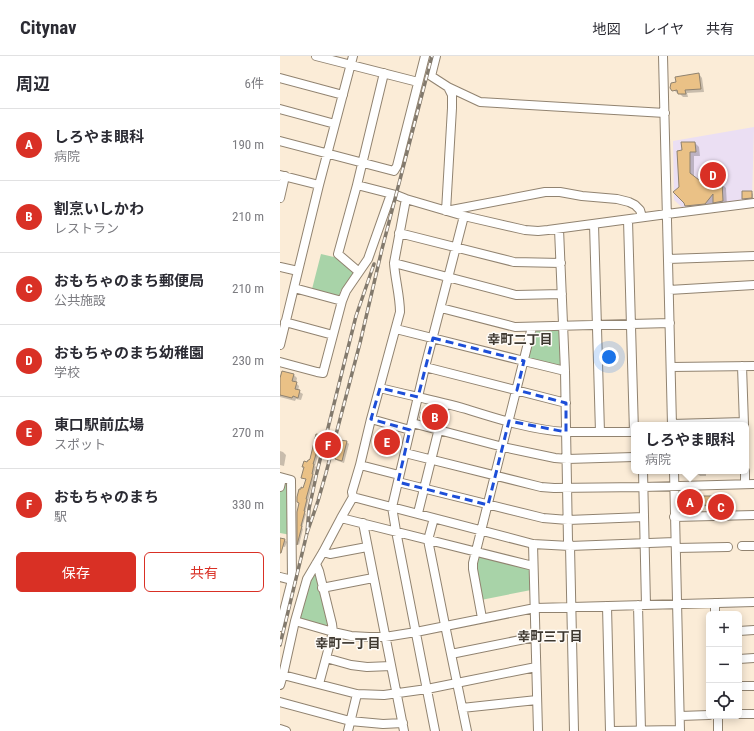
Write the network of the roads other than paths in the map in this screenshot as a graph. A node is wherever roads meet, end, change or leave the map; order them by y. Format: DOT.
graph roads {
  1 [pos="316,56"];
  2 [pos="353,56"];
  3 [pos="425,56"];
  4 [pos="436,56"];
  5 [pos="664,56"];
  6 [pos="351,65"];
  7 [pos="384,73"];
  8 [pos="280,78"];
  9 [pos="418,82"];
  10 [pos="448,87"];
  11 [pos="343,95"];
  12 [pos="280,109"];
  13 [pos="665,113"];
  14 [pos="335,124"];
  15 [pos="280,141"];
  16 [pos="327,154"];
  17 [pos="363,163"];
  18 [pos="283,176"];
  19 [pos="319,185"];
  20 [pos="357,185"];
  21 [pos="391,194"];
  22 [pos="280,198"];
  23 [pos="406,199"];
  24 [pos="754,203"];
  25 [pos="446,211"];
  26 [pos="667,214"];
  27 [pos="464,216"];
  28 [pos="642,217"];
  29 [pos="628,220"];
  30 [pos="594,224"];
  31 [pos="559,228"];
  32 [pos="399,233"];
  33 [pos="456,247"];
  34 [pos="754,256"];
  35 [pos="668,259"];
  36 [pos="394,263"];
  37 [pos="561,263"];
  38 [pos="280,267"];
  39 [pos="298,271"];
  40 [pos="359,272"];
  41 [pos="448,277"];
  42 [pos="754,285"];
  43 [pos="294,288"];
  44 [pos="669,290"];
  45 [pos="562,294"];
  46 [pos="342,301"];
  47 [pos="441,308"];
  48 [pos="285,322"];
  49 [pos="670,323"];
  50 [pos="630,324"];
  51 [pos="597,325"];
  52 [pos="563,326"];
  53 [pos="532,327"];
  54 [pos="396,329"];
  55 [pos="333,335"];
  56 [pos="433,338"];
  57 [pos="280,345"];
  58 [pos="524,361"];
  59 [pos="280,362"];
  60 [pos="742,366"];
  61 [pos="754,366"];
  62 [pos="425,367"];
  63 [pos="671,367"];
  64 [pos="565,370"];
  65 [pos="380,388"];
  66 [pos="517,390"];
  67 [pos="418,397"];
  68 [pos="566,403"];
  69 [pos="445,404"];
  70 [pos="371,419"];
  71 [pos="509,422"];
  72 [pos="634,422"];
  73 [pos="672,422"];
  74 [pos="744,422"];
  75 [pos="411,427"];
  76 [pos="438,430"];
  77 [pos="566,432"];
  78 [pos="600,432"];
  79 [pos="631,432"];
  80 [pos="502,447"];
  81 [pos="405,453"];
  82 [pos="631,457"];
  83 [pos="431,459"];
  84 [pos="567,459"];
  85 [pos="360,465"];
  86 [pos="643,474"];
  87 [pos="674,474"];
  88 [pos="746,474"];
  89 [pos="495,475"];
  90 [pos="281,478"];
  91 [pos="399,479"];
  92 [pos="750,484"];
  93 [pos="674,486"];
  94 [pos="280,487"];
  95 [pos="643,487"];
  96 [pos="424,488"];
  97 [pos="567,489"];
  98 [pos="353,497"];
  99 [pos="488,504"];
  100 [pos="392,506"];
  101 [pos="418,514"];
  102 [pos="754,515"];
  103 [pos="644,517"];
  104 [pos="674,517"];
  105 [pos="341,518"];
  106 [pos="434,518"];
  107 [pos="568,520"];
  108 [pos="363,523"];
  109 [pos="481,531"];
  110 [pos="396,532"];
  111 [pos="428,540"];
  112 [pos="645,543"];
  113 [pos="533,544"];
  114 [pos="676,545"];
  115 [pos="570,546"];
  116 [pos="742,546"];
  117 [pos="754,546"];
  118 [pos="367,547"];
  119 [pos="728,547"];
  120 [pos="323,552"];
  121 [pos="476,552"];
  122 [pos="316,564"];
  123 [pos="533,566"];
  124 [pos="280,577"];
  125 [pos="373,578"];
  126 [pos="292,580"];
  127 [pos="322,588"];
  128 [pos="754,602"];
  129 [pos="715,603"];
  130 [pos="678,604"];
  131 [pos="642,605"];
  132 [pos="607,606"];
  133 [pos="571,607"];
  134 [pos="535,608"];
  135 [pos="715,611"];
  136 [pos="482,618"];
  137 [pos="295,621"];
  138 [pos="445,625"];
  139 [pos="280,627"];
  140 [pos="754,630"];
  141 [pos="742,631"];
  142 [pos="333,632"];
  143 [pos="416,632"];
  144 [pos="385,637"];
  145 [pos="535,637"];
  146 [pos="451,654"];
  147 [pos="326,658"];
  148 [pos="754,658"];
  149 [pos="742,659"];
  150 [pos="391,666"];
  151 [pos="536,667"];
  152 [pos="283,675"];
  153 [pos="457,683"];
  154 [pos="319,684"];
  155 [pos="280,685"];
  156 [pos="742,686"];
  157 [pos="754,686"];
  158 [pos="427,689"];
  159 [pos="357,694"];
  160 [pos="397,694"];
  161 [pos="537,700"];
  162 [pos="280,702"];
  163 [pos="462,708"];
  164 [pos="742,714"];
  165 [pos="754,714"];
  166 [pos="706,715"];
  167 [pos="680,716"];
  168 [pos="718,719"];
  169 [pos="350,721"];
  170 [pos="404,727"];
  171 [pos="280,729"];
  172 [pos="680,730"];
  173 [pos="286,731"];
  174 [pos="348,731"];
  175 [pos="435,731"];
  176 [pos="467,731"];
  177 [pos="538,731"];
  178 [pos="574,731"];
  179 [pos="611,731"];
  180 [pos="641,731"];
  181 [pos="718,731"];
  1 -- 6 [label="street"];
  2 -- 6 [label="street"];
  3 -- 9 [label="street"];
  4 -- 10 [label="street"];
  5 -- 13 [label="street"];
  6 -- 7 [label="street"];
  6 -- 11 [label="street"];
  7 -- 9 [label="street"];
  7 -- 17 [label="street"];
  8 -- 11 [label="street"];
  9 -- 17 [label="street"];
  10 -- 13 [label="street"];
  10 -- 25 [label="street"];
  11 -- 14 [label="street"];
  12 -- 14 [label="street"];
  13 -- 26 [label="street"];
  14 -- 16 [label="street"];
  15 -- 16 [label="street"];
  16 -- 17 [label="street"];
  16 -- 19 [label="street"];
  17 -- 20 [label="street"];
  18 -- 19 [label="street"];
  18 -- 22 [label="street"];
  19 -- 39 [label="street"];
  20 -- 21 [label="street"];
  20 -- 40 [label="street"];
  21 -- 23 [label="street"];
  21 -- 40 [label="street"];
  23 -- 25 [label="street"];
  23 -- 32 [label="street"];
  24 -- 26 [label="street"];
  25 -- 27 [label="street"];
  25 -- 28 [label="street"];
  26 -- 28 [label="street"];
  26 -- 35 [label="street"];
  27 -- 31 [label="street"];
  27 -- 33 [label="street"];
  28 -- 29 [label="street"];
  29 -- 30 [label="street"];
  29 -- 50 [label="street"];
  30 -- 31 [label="street"];
  30 -- 51 [label="street"];
  31 -- 37 [label="street"];
  32 -- 33 [label="street"];
  32 -- 36 [label="street"];
  33 -- 37 [label="street"];
  33 -- 41 [label="street"];
  34 -- 35 [label="street"];
  35 -- 44 [label="street"];
  36 -- 41 [label="street"];
  36 -- 54 [label="street"];
  37 -- 45 [label="street"];
  38 -- 39 [label="street"];
  39 -- 43 [label="street"];
  40 -- 46 [label="street"];
  41 -- 45 [label="street"];
  41 -- 47 [label="street"];
  42 -- 44 [label="street"];
  43 -- 46 [label="street"];
  43 -- 48 [label="street"];
  44 -- 49 [label="street"];
  45 -- 52 [label="street"];
  46 -- 55 [label="street"];
  47 -- 53 [label="street"];
  47 -- 56 [label="street"];
  48 -- 55 [label="street"];
  48 -- 57 [label="street"];
  49 -- 50 [label="street"];
  49 -- 63 [label="street"];
  50 -- 51 [label="street"];
  50 -- 72 [label="street"];
  51 -- 52 [label="street"];
  51 -- 78 [label="street"];
  52 -- 53 [label="street"];
  52 -- 64 [label="street"];
  53 -- 58 [label="street"];
  54 -- 56 [label="street"];
  54 -- 65 [label="street"];
  55 -- 59 [label="street"];
  56 -- 58 [label="street"];
  56 -- 62 [label="street"];
  58 -- 64 [label="street"];
  58 -- 66 [label="street"];
  60 -- 61 [label="street"];
  60 -- 63 [label="street"];
  60 -- 74 [label="street"];
  62 -- 66 [label="street"];
  62 -- 67 [label="street"];
  63 -- 73 [label="street"];
  64 -- 68 [label="street"];
  65 -- 67 [label="street"];
  65 -- 70 [label="street"];
  66 -- 68 [label="street"];
  66 -- 71 [label="street"];
  67 -- 69 [label="street"];
  67 -- 75 [label="street"];
  68 -- 77 [label="street"];
  69 -- 71 [label="street"];
  69 -- 76 [label="street"];
  70 -- 75 [label="street"];
  70 -- 85 [label="street"];
  71 -- 77 [label="street"];
  71 -- 80 [label="street"];
  75 -- 76 [label="street"];
  75 -- 81 [label="street"];
  76 -- 80 [label="street"];
  76 -- 83 [label="street"];
  77 -- 78 [label="street"];
  77 -- 84 [label="street"];
  78 -- 79 [label="street"];
  80 -- 84 [label="street"];
  80 -- 89 [label="street"];
  81 -- 83 [label="street"];
  81 -- 91 [label="street"];
  82 -- 84 [label="street"];
  83 -- 89 [label="street"];
  83 -- 96 [label="street"];
  84 -- 97 [label="street"];
  85 -- 91 [label="street"];
  85 -- 98 [label="street"];
  86 -- 95 [label="street"];
  87 -- 93 [label="street"];
  88 -- 92 [label="street"];
  89 -- 97 [label="street"];
  89 -- 99 [label="street"];
  90 -- 94 [label="street"];
  90 -- 126 [label="street"];
  91 -- 96 [label="street"];
  91 -- 100 [label="street"];
  92 -- 93 [label="street"];
  93 -- 95 [label="street"];
  93 -- 104 [label="street"];
  95 -- 97 [label="street"];
  95 -- 103 [label="street"];
  96 -- 99 [label="street"];
  96 -- 101 [label="street"];
  97 -- 107 [label="street"];
  98 -- 100 [label="street"];
  98 -- 105 [label="street"];
  99 -- 107 [label="street"];
  99 -- 109 [label="street"];
  100 -- 101 [label="street"];
  100 -- 110 [label="street"];
  101 -- 106 [label="street"];
  102 -- 104 [label="street"];
  103 -- 107 [label="street"];
  103 -- 112 [label="street"];
  104 -- 114 [label="street"];
  105 -- 108 [label="street"];
  105 -- 120 [label="street"];
  106 -- 109 [label="street"];
  106 -- 111 [label="street"];
  107 -- 115 [label="street"];
  108 -- 110 [label="street"];
  108 -- 118 [label="street"];
  109 -- 113 [label="street"];
  109 -- 121 [label="street"];
  110 -- 111 [label="street"];
  110 -- 143 [label="street"];
  111 -- 121 [label="street"];
  111 -- 138 [label="street"];
  112 -- 114 [label="street"];
  112 -- 115 [label="street"];
  112 -- 131 [label="street"];
  113 -- 115 [label="street"];
  113 -- 123 [label="street"];
  114 -- 119 [label="street"];
  114 -- 130 [label="street"];
  115 -- 133 [label="street"];
  116 -- 117 [label="street"];
  118 -- 120 [label="street"];
  118 -- 125 [label="street"];
  120 -- 122 [label="street"];
  121 -- 123 [label="street"];
  121 -- 136 [label="street"];
  122 -- 127 [label="street"];
  122 -- 137 [label="street"];
  123 -- 134 [label="street"];
  124 -- 126 [label="street"];
  125 -- 127 [label="street"];
  125 -- 144 [label="street"];
  126 -- 139 [label="street"];
  127 -- 142 [label="street"];
  128 -- 129 [label="street"];
  129 -- 130 [label="street"];
  129 -- 135 [label="street"];
  130 -- 131 [label="street"];
  130 -- 167 [label="street"];
  131 -- 132 [label="street"];
  131 -- 180 [label="street"];
  132 -- 133 [label="street"];
  132 -- 179 [label="street"];
  133 -- 134 [label="street"];
  133 -- 178 [label="street"];
  134 -- 136 [label="street"];
  134 -- 145 [label="street"];
  136 -- 138 [label="street"];
  137 -- 142 [label="street"];
  137 -- 152 [label="street"];
  138 -- 143 [label="street"];
  138 -- 146 [label="street"];
  140 -- 141 [label="street"];
  142 -- 144 [label="street"];
  142 -- 147 [label="street"];
  143 -- 144 [label="street"];
  143 -- 158 [label="street"];
  144 -- 150 [label="street"];
  145 -- 146 [label="street"];
  145 -- 151 [label="street"];
  146 -- 153 [label="street"];
  147 -- 150 [label="street"];
  147 -- 154 [label="street"];
  148 -- 149 [label="street"];
  150 -- 160 [label="street"];
  151 -- 153 [label="street"];
  151 -- 161 [label="street"];
  152 -- 154 [label="street"];
  152 -- 155 [label="street"];
  153 -- 158 [label="street"];
  153 -- 163 [label="street"];
  154 -- 159 [label="street"];
  156 -- 157 [label="street"];
  158 -- 160 [label="street"];
  158 -- 175 [label="street"];
  159 -- 160 [label="street"];
  159 -- 169 [label="street"];
  160 -- 170 [label="street"];
  161 -- 163 [label="street"];
  161 -- 177 [label="street"];
  162 -- 169 [label="street"];
  163 -- 176 [label="street"];
  164 -- 165 [label="street"];
  166 -- 167 [label="street"];
  167 -- 172 [label="street"];
  168 -- 181 [label="street"];
  169 -- 170 [label="street"];
  169 -- 174 [label="street"];
  171 -- 173 [label="street"];
  172 -- 180 [label="street"];
  179 -- 180 [label="street"];
}
